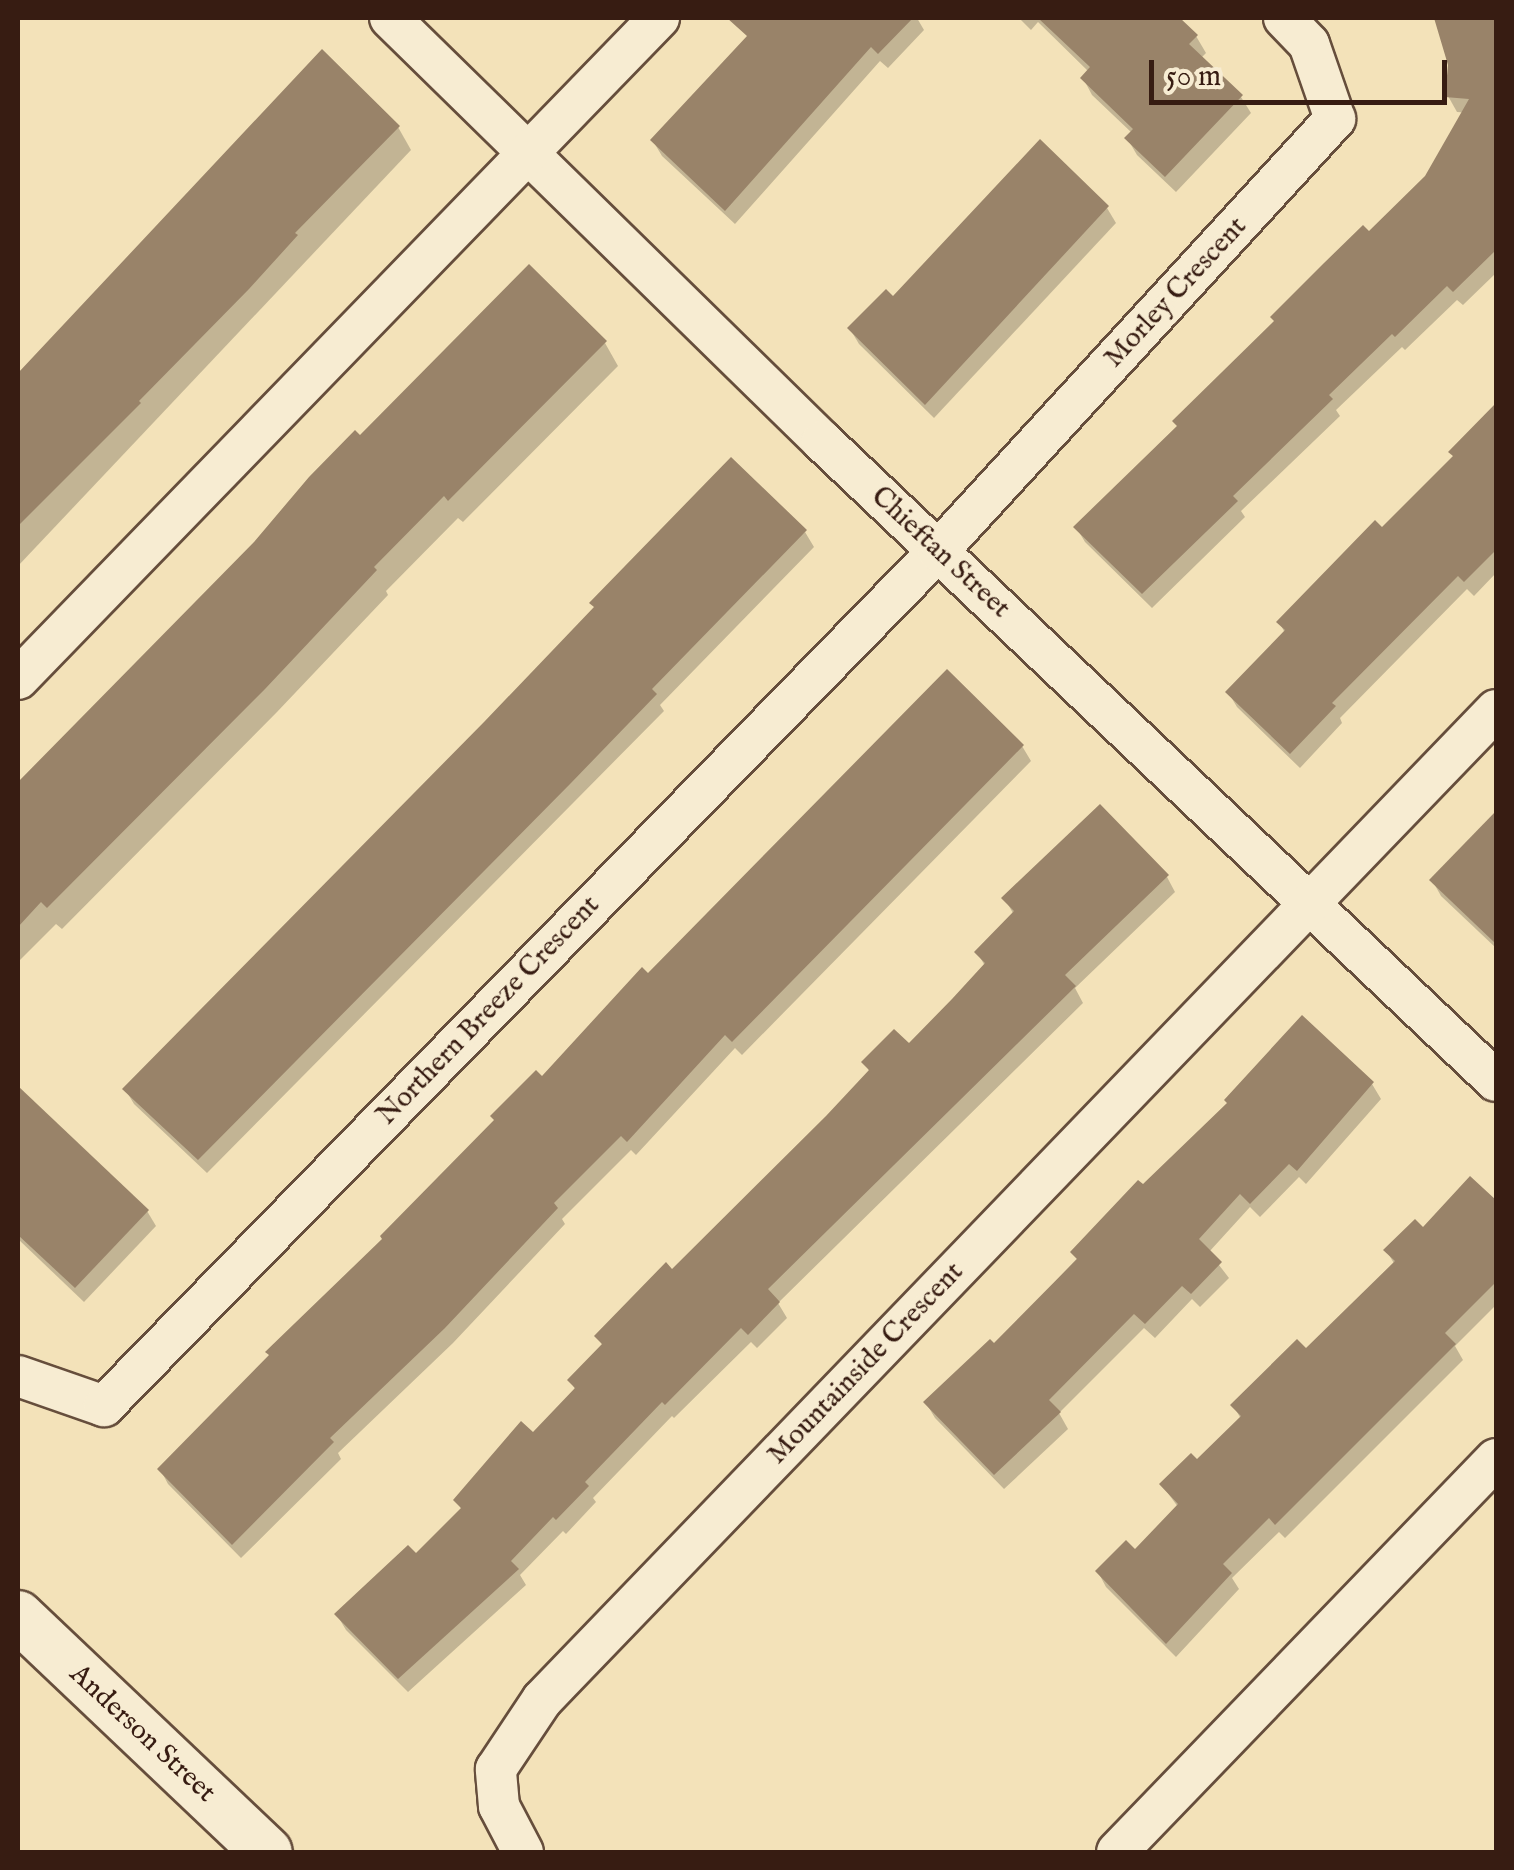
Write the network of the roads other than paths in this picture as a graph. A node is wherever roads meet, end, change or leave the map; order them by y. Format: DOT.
graph roads {
  1 [pos="390,18"];
  2 [pos="659,18"];
  3 [pos="1284,18"];
  4 [pos="529,155"];
  5 [pos="938,551"];
  6 [pos="18,679"];
  7 [pos="1496,710"];
  8 [pos="1310,904"];
  9 [pos="1496,1081"];
  10 [pos="18,1376"];
  11 [pos="1496,1459"];
  12 [pos="18,1616"];
  13 [pos="268,1852"];
  14 [pos="523,1852"];
  15 [pos="1117,1852"];
  1 -- 4 [label="street, Chieftan Street"];
  2 -- 4 [label="street"];
  3 -- 5 [label="street, Morley Crescent"];
  4 -- 5 [label="street, Chieftan Street"];
  4 -- 6 [label="street"];
  5 -- 8 [label="street, Chieftan Street"];
  5 -- 10 [label="street, Northern Breeze Crescent"];
  7 -- 8 [label="street, Mountainside Crescent"];
  8 -- 9 [label="street, Chieftan Street"];
  8 -- 14 [label="street, Mountainside Crescent"];
  11 -- 15 [label="street"];
  12 -- 13 [label="street, Anderson Street"];
}
